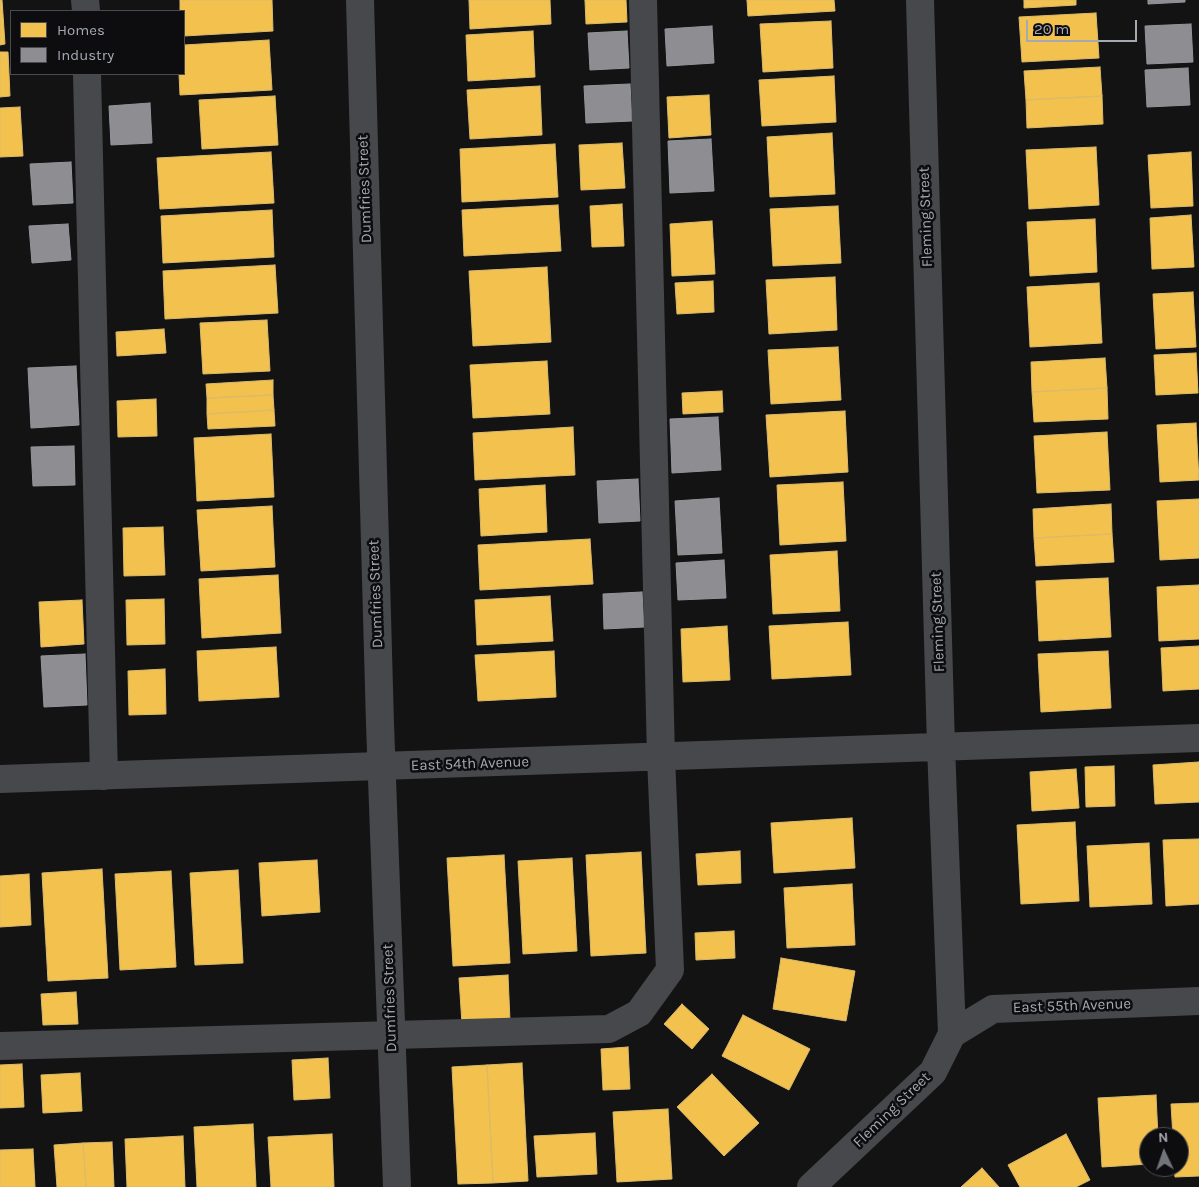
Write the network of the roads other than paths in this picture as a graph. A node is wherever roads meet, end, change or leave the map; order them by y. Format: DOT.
graph roads {
  1 [pos="360,0"];
  2 [pos="644,0"];
  3 [pos="920,0"];
  4 [pos="87,75"];
  5 [pos="1199,738"];
  6 [pos="941,746"];
  7 [pos="660,757"];
  8 [pos="381,767"];
  9 [pos="104,776"];
  10 [pos="0,779"];
  11 [pos="1199,1001"];
  12 [pos="952,1034"];
  13 [pos="391,1036"];
  14 [pos="0,1046"];
  15 [pos="397,1187"];
  16 [pos="811,1187"];
  1 -- 8 [label="street, Dumfries Street"];
  2 -- 7 [label="street"];
  3 -- 6 [label="street, Fleming Street"];
  4 -- 9 [label="street"];
  5 -- 6 [label="street, East 54th Avenue"];
  6 -- 7 [label="street, East 54th Avenue"];
  6 -- 12 [label="street, Fleming Street"];
  7 -- 8 [label="street, East 54th Avenue"];
  7 -- 13 [label="street"];
  8 -- 9 [label="street, East 54th Avenue"];
  8 -- 13 [label="street, Dumfries Street"];
  9 -- 10 [label="street, East 54th Avenue"];
  11 -- 12 [label="street, East 55th Avenue"];
  12 -- 16 [label="street, Fleming Street"];
  13 -- 14 [label="street"];
  13 -- 15 [label="street, Dumfries Street"];
}
